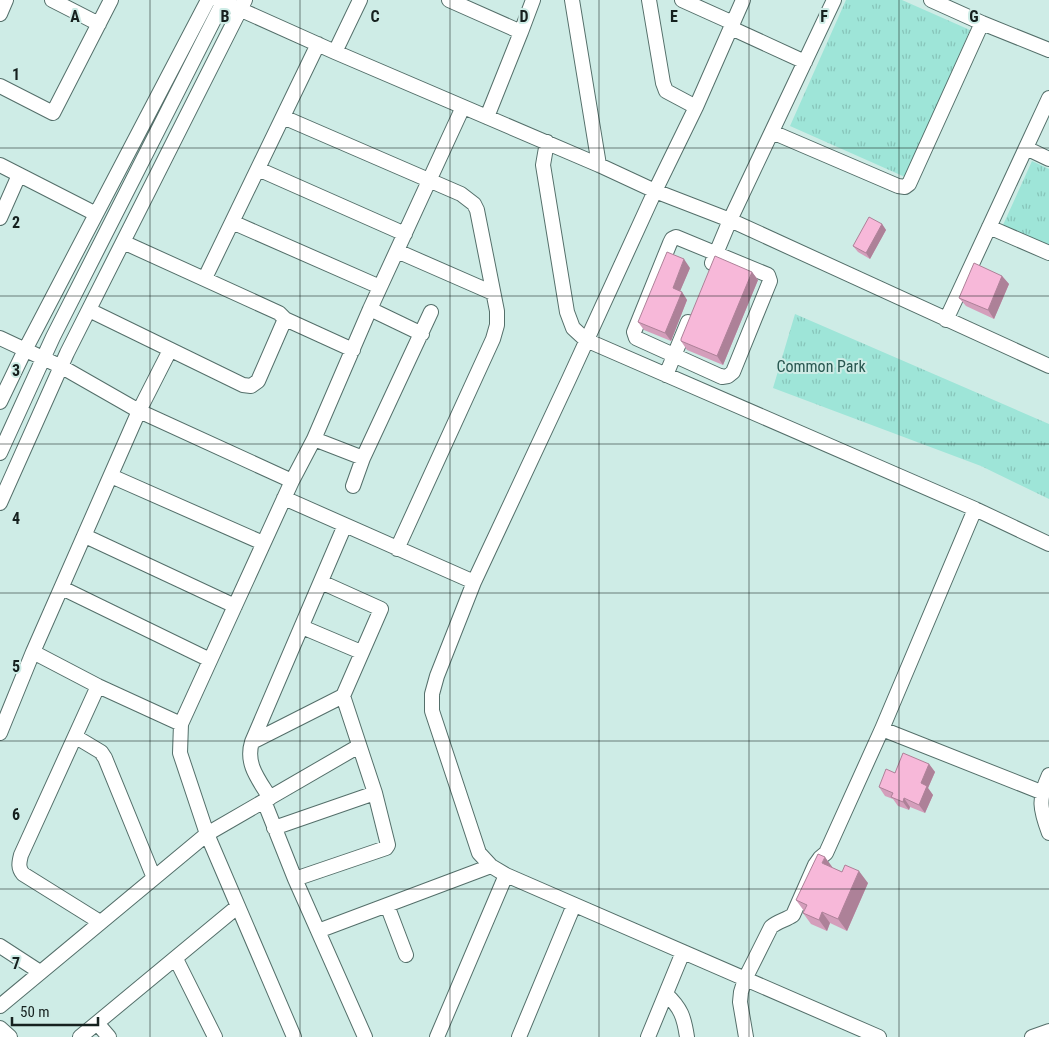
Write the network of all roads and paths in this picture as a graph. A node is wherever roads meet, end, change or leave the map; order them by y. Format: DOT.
graph roads {
  1 [pos="6,0"];
  2 [pos="52,0"];
  3 [pos="111,0"];
  4 [pos="208,0"];
  5 [pos="360,0"];
  6 [pos="449,0"];
  7 [pos="533,0"];
  8 [pos="572,0"];
  9 [pos="649,0"];
  10 [pos="682,0"];
  11 [pos="743,0"];
  12 [pos="834,0"];
  13 [pos="931,0"];
  14 [pos="222,1"];
  15 [pos="243,5"];
  16 [pos="0,14"];
  17 [pos="982,23"];
  18 [pos="99,24"];
  19 [pos="732,26"];
  20 [pos="521,32"];
  21 [pos="318,44"];
  22 [pos="1049,50"];
  23 [pos="335,52"];
  24 [pos="805,62"];
  25 [pos="0,86"];
  26 [pos="1049,98"];
  27 [pos="463,107"];
  28 [pos="696,107"];
  29 [pos="283,117"];
  30 [pos="487,117"];
  31 [pos="772,132"];
  32 [pos="547,142"];
  33 [pos="1026,148"];
  34 [pos="1049,159"];
  35 [pos="0,165"];
  36 [pos="599,165"];
  37 [pos="258,169"];
  38 [pos="20,175"];
  39 [pos="428,181"];
  40 [pos="655,191"];
  41 [pos="96,214"];
  42 [pos="0,218"];
  43 [pos="730,220"];
  44 [pos="232,222"];
  45 [pos="989,227"];
  46 [pos="405,234"];
  47 [pos="123,242"];
  48 [pos="396,251"];
  49 [pos="1049,253"];
  50 [pos="716,254"];
  51 [pos="708,272"];
  52 [pos="206,278"];
  53 [pos="380,287"];
  54 [pos="493,293"];
  55 [pos="370,309"];
  56 [pos="693,309"];
  57 [pos="89,310"];
  58 [pos="432,312"];
  59 [pos="285,319"];
  60 [pos="946,320"];
  61 [pos="422,334"];
  62 [pos="0,338"];
  63 [pos="586,340"];
  64 [pos="25,350"];
  65 [pos="170,350"];
  66 [pos="353,350"];
  67 [pos="674,356"];
  68 [pos="44,359"];
  69 [pos="1049,366"];
  70 [pos="62,367"];
  71 [pos="666,375"];
  72 [pos="0,402"];
  73 [pos="139,411"];
  74 [pos="314,438"];
  75 [pos="0,453"];
  76 [pos="364,458"];
  77 [pos="111,476"];
  78 [pos="292,481"];
  79 [pos="353,486"];
  80 [pos="284,498"];
  81 [pos="0,503"];
  82 [pos="975,509"];
  83 [pos="345,525"];
  84 [pos="84,536"];
  85 [pos="263,543"];
  86 [pos="1049,544"];
  87 [pos="398,549"];
  88 [pos="321,582"];
  89 [pos="474,582"];
  90 [pos="62,588"];
  91 [pos="235,606"];
  92 [pos="302,627"];
  93 [pos="33,652"];
  94 [pos="361,652"];
  95 [pos="210,660"];
  96 [pos="98,686"];
  97 [pos="343,696"];
  98 [pos="181,724"];
  99 [pos="882,728"];
  100 [pos="0,733"];
  101 [pos="76,737"];
  102 [pos="252,742"];
  103 [pos="359,746"];
  104 [pos="1049,775"];
  105 [pos="1041,792"];
  106 [pos="375,793"];
  107 [pos="267,800"];
  108 [pos="274,828"];
  109 [pos="207,834"];
  110 [pos="1049,834"];
  111 [pos="490,866"];
  112 [pos="506,875"];
  113 [pos="154,878"];
  114 [pos="295,879"];
  115 [pos="387,905"];
  116 [pos="574,905"];
  117 [pos="237,907"];
  118 [pos="100,922"];
  119 [pos="318,931"];
  120 [pos="0,946"];
  121 [pos="683,952"];
  122 [pos="406,955"];
  123 [pos="176,959"];
  124 [pos="40,972"];
  125 [pos="745,979"];
  126 [pos="666,994"];
  127 [pos="0,1006"];
  128 [pos="97,1023"];
  129 [pos="0,1028"];
  130 [pos="10,1037"];
  131 [pos="80,1037"];
  132 [pos="109,1037"];
  133 [pos="215,1037"];
  134 [pos="294,1037"];
  135 [pos="365,1037"];
  136 [pos="437,1037"];
  137 [pos="519,1037"];
  138 [pos="648,1037"];
  139 [pos="687,1037"];
  140 [pos="746,1037"];
  141 [pos="879,1037"];
  1 -- 16 [label="street"];
  2 -- 18 [label="street"];
  3 -- 18 [label="street"];
  4 -- 41 [label="street"];
  5 -- 23 [label="street"];
  6 -- 20 [label="street"];
  7 -- 20 [label="street"];
  8 -- 36 [label="street"];
  9 -- 28 [label="street"];
  10 -- 19 [label="street"];
  11 -- 19 [label="street"];
  12 -- 24 [label="street"];
  13 -- 17 [label="street"];
  14 -- 15 [label="street"];
  14 -- 68 [label="street"];
  15 -- 21 [label="street"];
  15 -- 47 [label="street"];
  17 -- 22 [label="street"];
  17 -- 31 [label="street"];
  18 -- 25 [label="street"];
  19 -- 24 [label="street"];
  19 -- 28 [label="street"];
  20 -- 30 [label="street"];
  21 -- 23 [label="street"];
  21 -- 29 [label="street"];
  23 -- 27 [label="street"];
  24 -- 31 [label="street"];
  26 -- 33 [label="street"];
  27 -- 30 [label="street"];
  27 -- 39 [label="street"];
  28 -- 40 [label="street"];
  29 -- 37 [label="street"];
  29 -- 39 [label="street"];
  30 -- 32 [label="street"];
  31 -- 43 [label="street"];
  32 -- 36 [label="street"];
  32 -- 63 [label="street"];
  33 -- 34 [label="street"];
  33 -- 45 [label="street"];
  35 -- 38 [label="street"];
  36 -- 40 [label="street"];
  37 -- 44 [label="street"];
  37 -- 46 [label="street"];
  38 -- 41 [label="street"];
  38 -- 42 [label="street"];
  39 -- 46 [label="street"];
  39 -- 54 [label="street"];
  40 -- 43 [label="street"];
  40 -- 63 [label="street"];
  41 -- 64 [label="street"];
  43 -- 50 [label="street"];
  43 -- 60 [label="street"];
  44 -- 52 [label="street"];
  44 -- 53 [label="street"];
  45 -- 49 [label="street"];
  45 -- 60 [label="street"];
  46 -- 48 [label="street"];
  47 -- 52 [label="street"];
  47 -- 57 [label="street"];
  48 -- 53 [label="street"];
  48 -- 54 [label="street"];
  50 -- 51 [label="street"];
  50 -- 67 [label="street"];
  50 -- 67 [label="street"];
  52 -- 59 [label="street"];
  53 -- 55 [label="street"];
  54 -- 87 [label="street"];
  55 -- 61 [label="street"];
  55 -- 66 [label="street"];
  56 -- 67 [label="street"];
  57 -- 65 [label="street"];
  57 -- 70 [label="street"];
  58 -- 61 [label="street"];
  59 -- 65 [label="street"];
  59 -- 66 [label="street"];
  60 -- 69 [label="street"];
  61 -- 76 [label="street"];
  62 -- 64 [label="street"];
  63 -- 71 [label="street"];
  63 -- 89 [label="street"];
  64 -- 68 [label="street"];
  64 -- 72 [label="street"];
  65 -- 73 [label="street"];
  66 -- 74 [label="street"];
  67 -- 71 [label="street"];
  68 -- 70 [label="street"];
  68 -- 75 [label="street"];
  70 -- 73 [label="street"];
  70 -- 81 [label="street"];
  71 -- 82 [label="street"];
  73 -- 77 [label="street"];
  73 -- 78 [label="street"];
  74 -- 76 [label="street"];
  74 -- 78 [label="street"];
  76 -- 79 [label="street"];
  77 -- 84 [label="street"];
  77 -- 85 [label="street"];
  78 -- 80 [label="street"];
  80 -- 83 [label="street"];
  80 -- 85 [label="street"];
  82 -- 86 [label="street"];
  82 -- 99 [label="street"];
  83 -- 87 [label="street"];
  83 -- 88 [label="street"];
  84 -- 90 [label="street"];
  84 -- 91 [label="street"];
  85 -- 91 [label="street"];
  87 -- 89 [label="street"];
  88 -- 92 [label="street"];
  88 -- 94 [label="street"];
  89 -- 111 [label="street"];
  90 -- 93 [label="street"];
  90 -- 95 [label="street"];
  91 -- 95 [label="street"];
  92 -- 94 [label="street"];
  92 -- 102 [label="street"];
  93 -- 96 [label="street"];
  93 -- 100 [label="street"];
  94 -- 97 [label="street"];
  95 -- 98 [label="street"];
  96 -- 98 [label="street"];
  96 -- 101 [label="street"];
  97 -- 102 [label="street"];
  97 -- 103 [label="street"];
  98 -- 109 [label="street"];
  99 -- 105 [label="street"];
  99 -- 125 [label="street"];
  101 -- 113 [label="street"];
  101 -- 118 [label="street"];
  102 -- 107 [label="street"];
  103 -- 106 [label="street"];
  103 -- 107 [label="street"];
  104 -- 105 [label="street"];
  105 -- 110 [label="street"];
  106 -- 108 [label="street"];
  106 -- 114 [label="street"];
  107 -- 108 [label="street"];
  107 -- 109 [label="street"];
  108 -- 114 [label="street"];
  109 -- 113 [label="street"];
  109 -- 117 [label="street"];
  111 -- 112 [label="street"];
  111 -- 115 [label="street"];
  112 -- 116 [label="street"];
  112 -- 136 [label="street"];
  113 -- 118 [label="street"];
  114 -- 119 [label="street"];
  115 -- 119 [label="street"];
  115 -- 122 [label="street"];
  116 -- 121 [label="street"];
  116 -- 137 [label="street"];
  117 -- 123 [label="street"];
  117 -- 134 [label="street"];
  118 -- 124 [label="street"];
  119 -- 135 [label="street"];
  120 -- 124 [label="street"];
  121 -- 125 [label="street"];
  121 -- 126 [label="street"];
  123 -- 128 [label="street"];
  123 -- 133 [label="street"];
  124 -- 127 [label="street"];
  125 -- 140 [label="street"];
  125 -- 141 [label="street"];
  126 -- 138 [label="street"];
  126 -- 139 [label="street"];
  128 -- 131 [label="street"];
  128 -- 132 [label="street"];
  129 -- 130 [label="street"];
}
